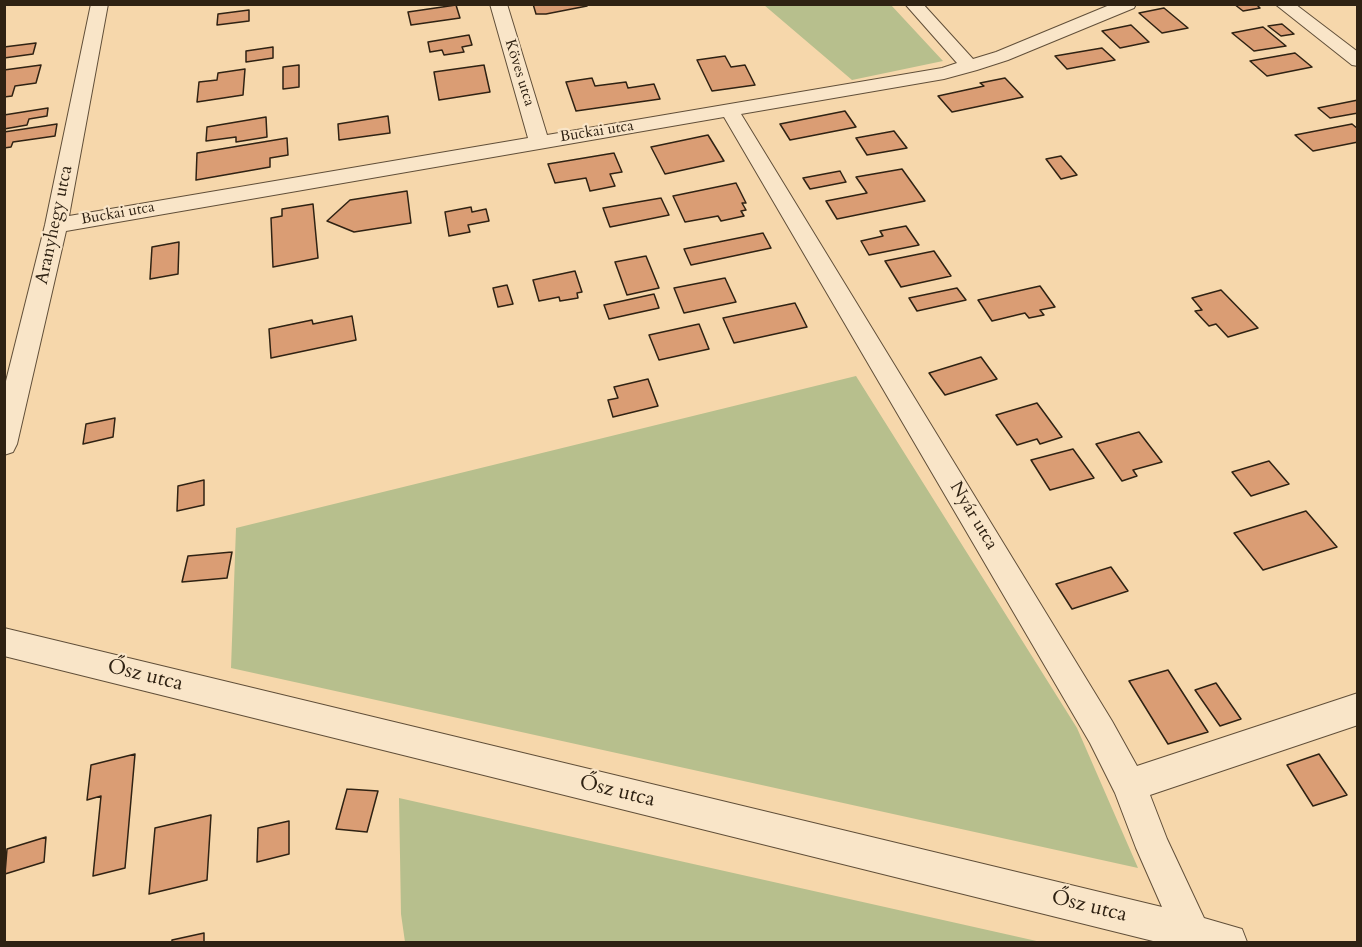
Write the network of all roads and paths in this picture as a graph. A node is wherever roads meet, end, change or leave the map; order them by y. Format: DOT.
graph roads {
  1 [pos="100,4"];
  2 [pos="498,4"];
  3 [pos="913,4"];
  4 [pos="1128,4"];
  5 [pos="1283,4"];
  6 [pos="1358,61"];
  7 [pos="970,66"];
  8 [pos="730,111"];
  9 [pos="539,141"];
  10 [pos="56,225"];
  11 [pos="4,444"];
  12 [pos="4,642"];
  13 [pos="1358,709"];
  14 [pos="1128,785"];
  15 [pos="1191,932"];
  16 [pos="1229,942"];
  1 -- 10 [label="street, Aranyhegy utca"];
  2 -- 9 [label="street, Köves utca"];
  3 -- 7 [label="street"];
  4 -- 7 [label="street, Buckai utca"];
  5 -- 6 [label="street"];
  7 -- 8 [label="street, Buckai utca"];
  8 -- 9 [label="street, Buckai utca"];
  8 -- 14 [label="street, Nyár utca"];
  9 -- 10 [label="street, Buckai utca"];
  10 -- 11 [label="street, Aranyhegy utca"];
  12 -- 15 [label="street, Ősz utca"];
  13 -- 14 [label="street"];
  14 -- 15 [label="street, Nyár utca"];
  15 -- 16 [label="street, Ősz utca"];
}
